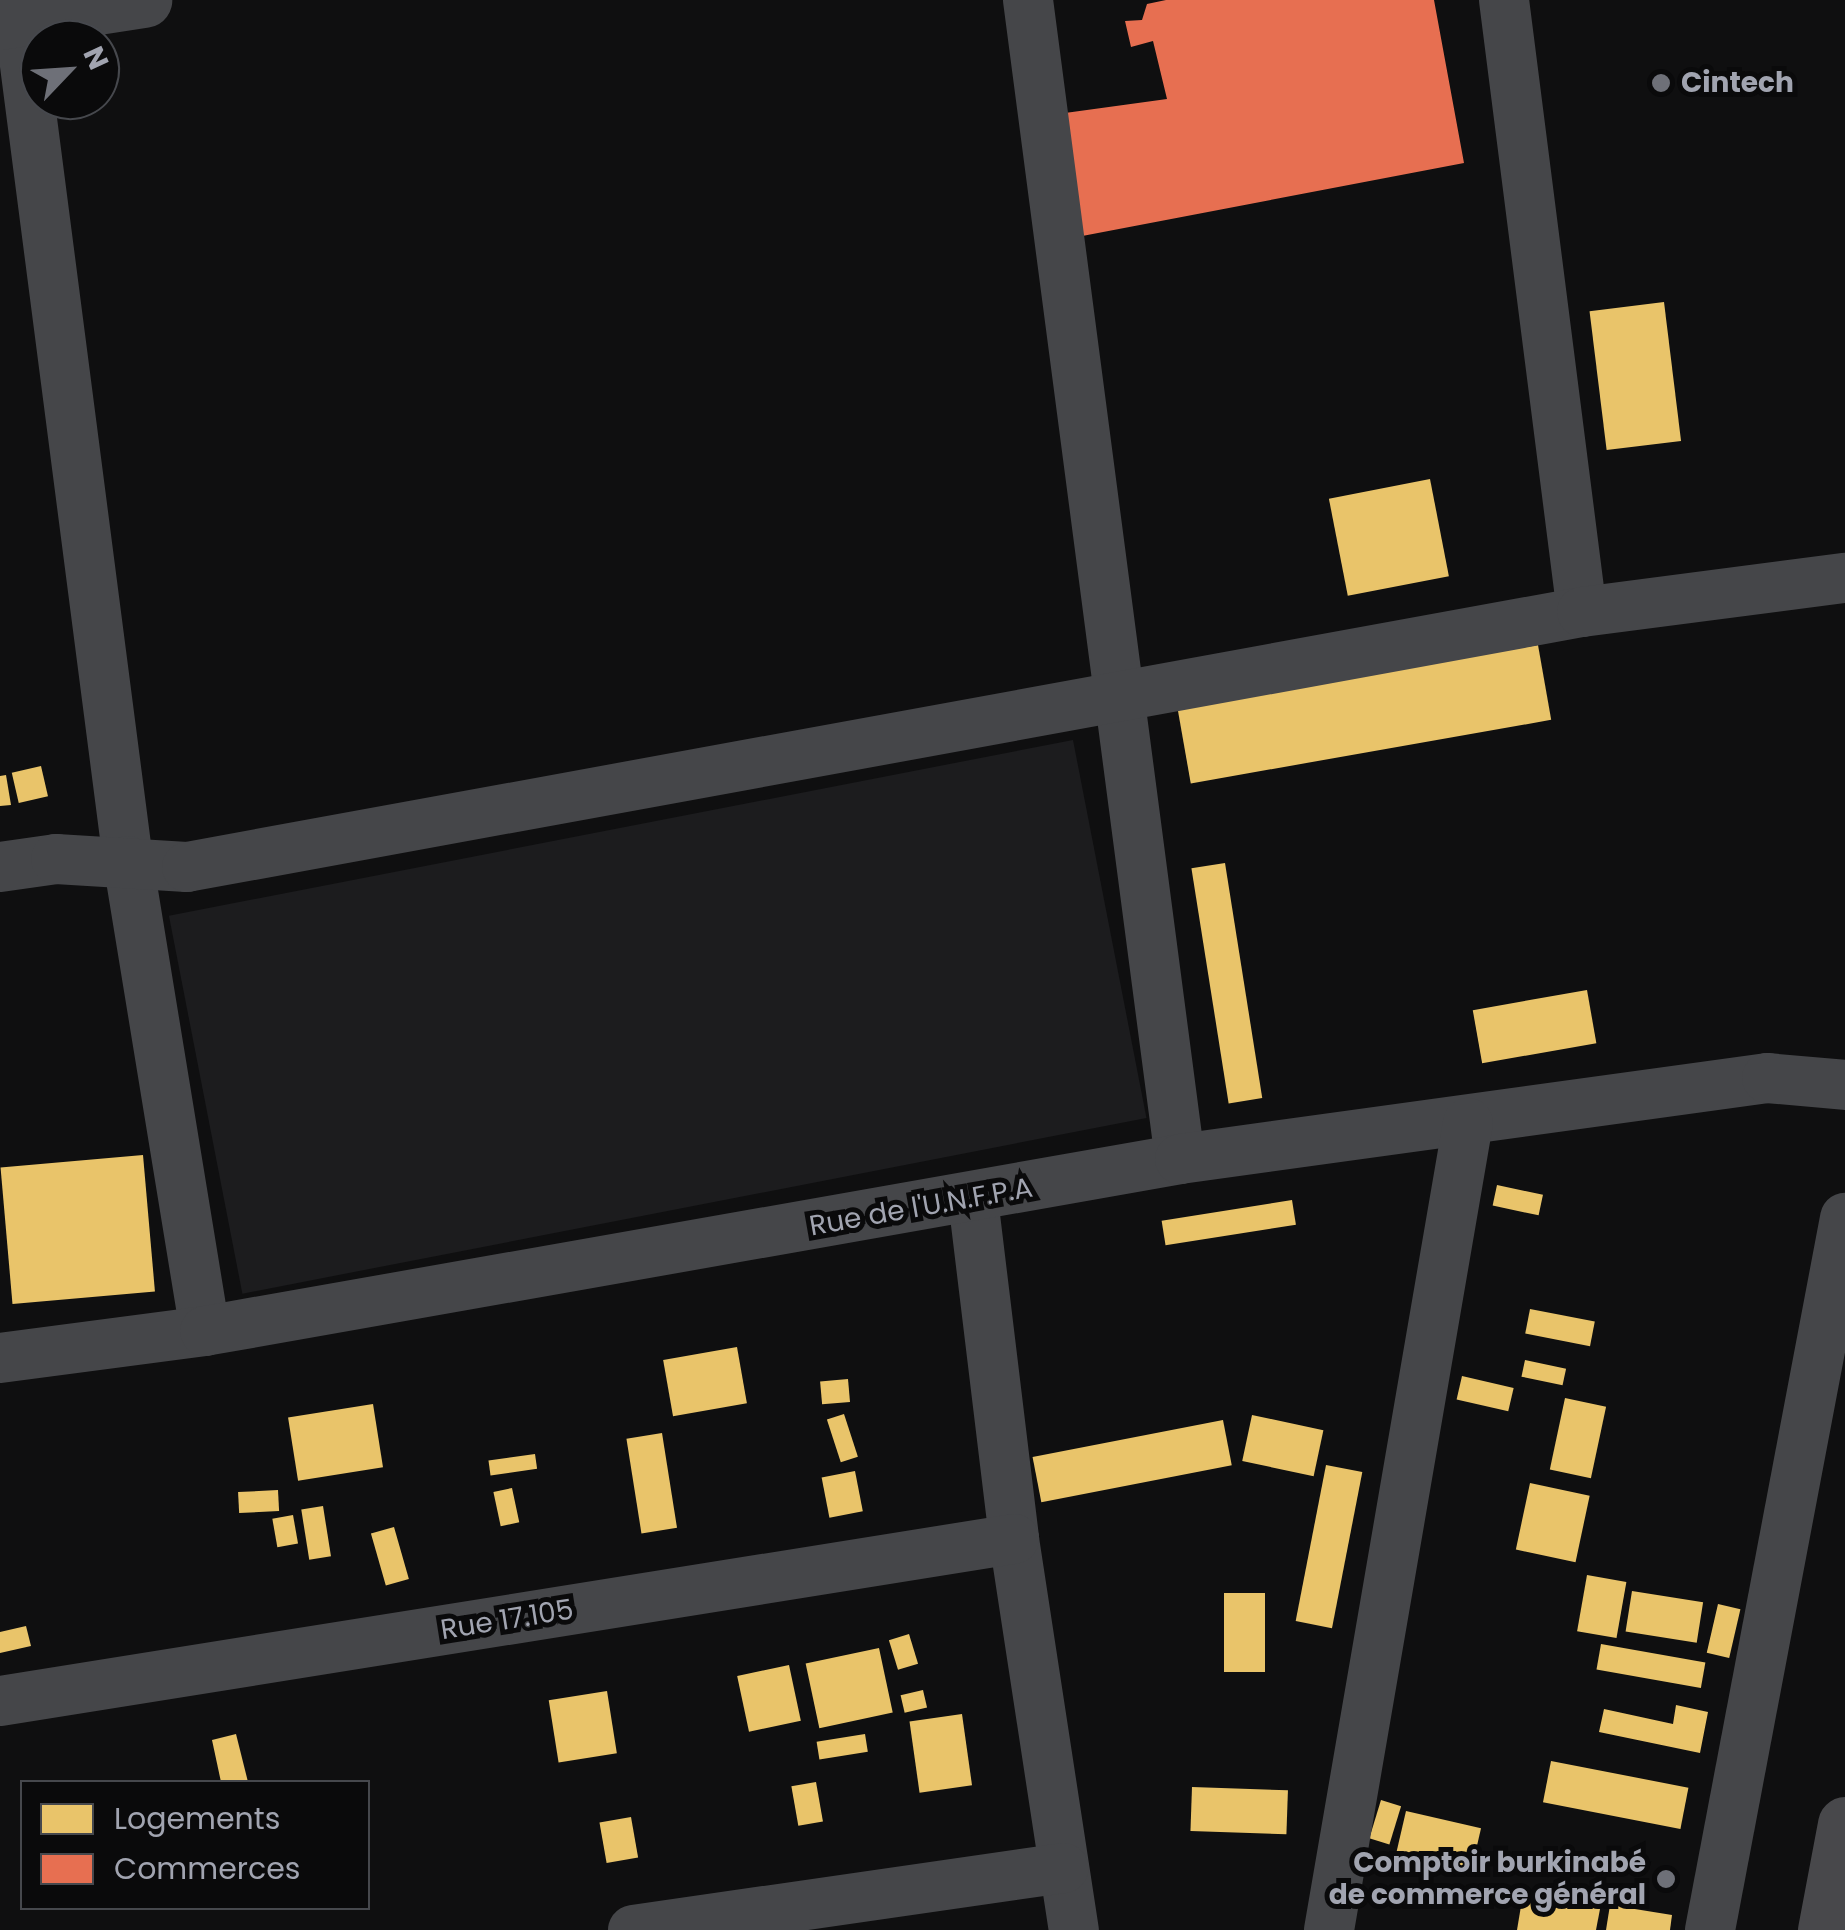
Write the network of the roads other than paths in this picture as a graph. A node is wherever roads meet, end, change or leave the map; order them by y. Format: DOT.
graph roads {
  1 [pos="144,0"];
  2 [pos="1028,0"];
  3 [pos="1504,0"];
  4 [pos="78,5"];
  5 [pos="10,21"];
  6 [pos="1845,578"];
  7 [pos="1582,612"];
  8 [pos="1116,698"];
  9 [pos="128,860"];
  10 [pos="0,867"];
  11 [pos="1845,1085"];
  12 [pos="1468,1123"];
  13 [pos="1180,1158"];
  14 [pos="972,1199"];
  15 [pos="1845,1218"];
  16 [pos="205,1331"];
  17 [pos="0,1358"];
  18 [pos="1014,1539"];
  19 [pos="0,1701"];
  20 [pos="1845,1824"];
  21 [pos="1064,1868"];
  22 [pos="634,1930"];
  23 [pos="1074,1930"];
  24 [pos="1329,1930"];
  25 [pos="1710,1930"];
  26 [pos="1825,1930"];
  1 -- 4 [label="street"];
  2 -- 8 [label="street"];
  3 -- 7 [label="street"];
  4 -- 5 [label="street"];
  5 -- 9 [label="street"];
  6 -- 7 [label="street"];
  7 -- 8 [label="street"];
  8 -- 9 [label="street"];
  8 -- 13 [label="street"];
  9 -- 10 [label="street"];
  9 -- 16 [label="street"];
  11 -- 12 [label="street, Rue de l'U.N.F.P.A"];
  12 -- 13 [label="street, Rue de l'U.N.F.P.A"];
  12 -- 24 [label="street"];
  13 -- 14 [label="street, Rue de l'U.N.F.P.A"];
  14 -- 16 [label="street, Rue de l'U.N.F.P.A"];
  14 -- 18 [label="street"];
  15 -- 25 [label="street"];
  16 -- 17 [label="street, Rue de l'U.N.F.P.A"];
  18 -- 19 [label="street, Rue 17.105"];
  18 -- 21 [label="street"];
  20 -- 26 [label="highway"];
  21 -- 22 [label="street"];
  21 -- 23 [label="street"];
}
